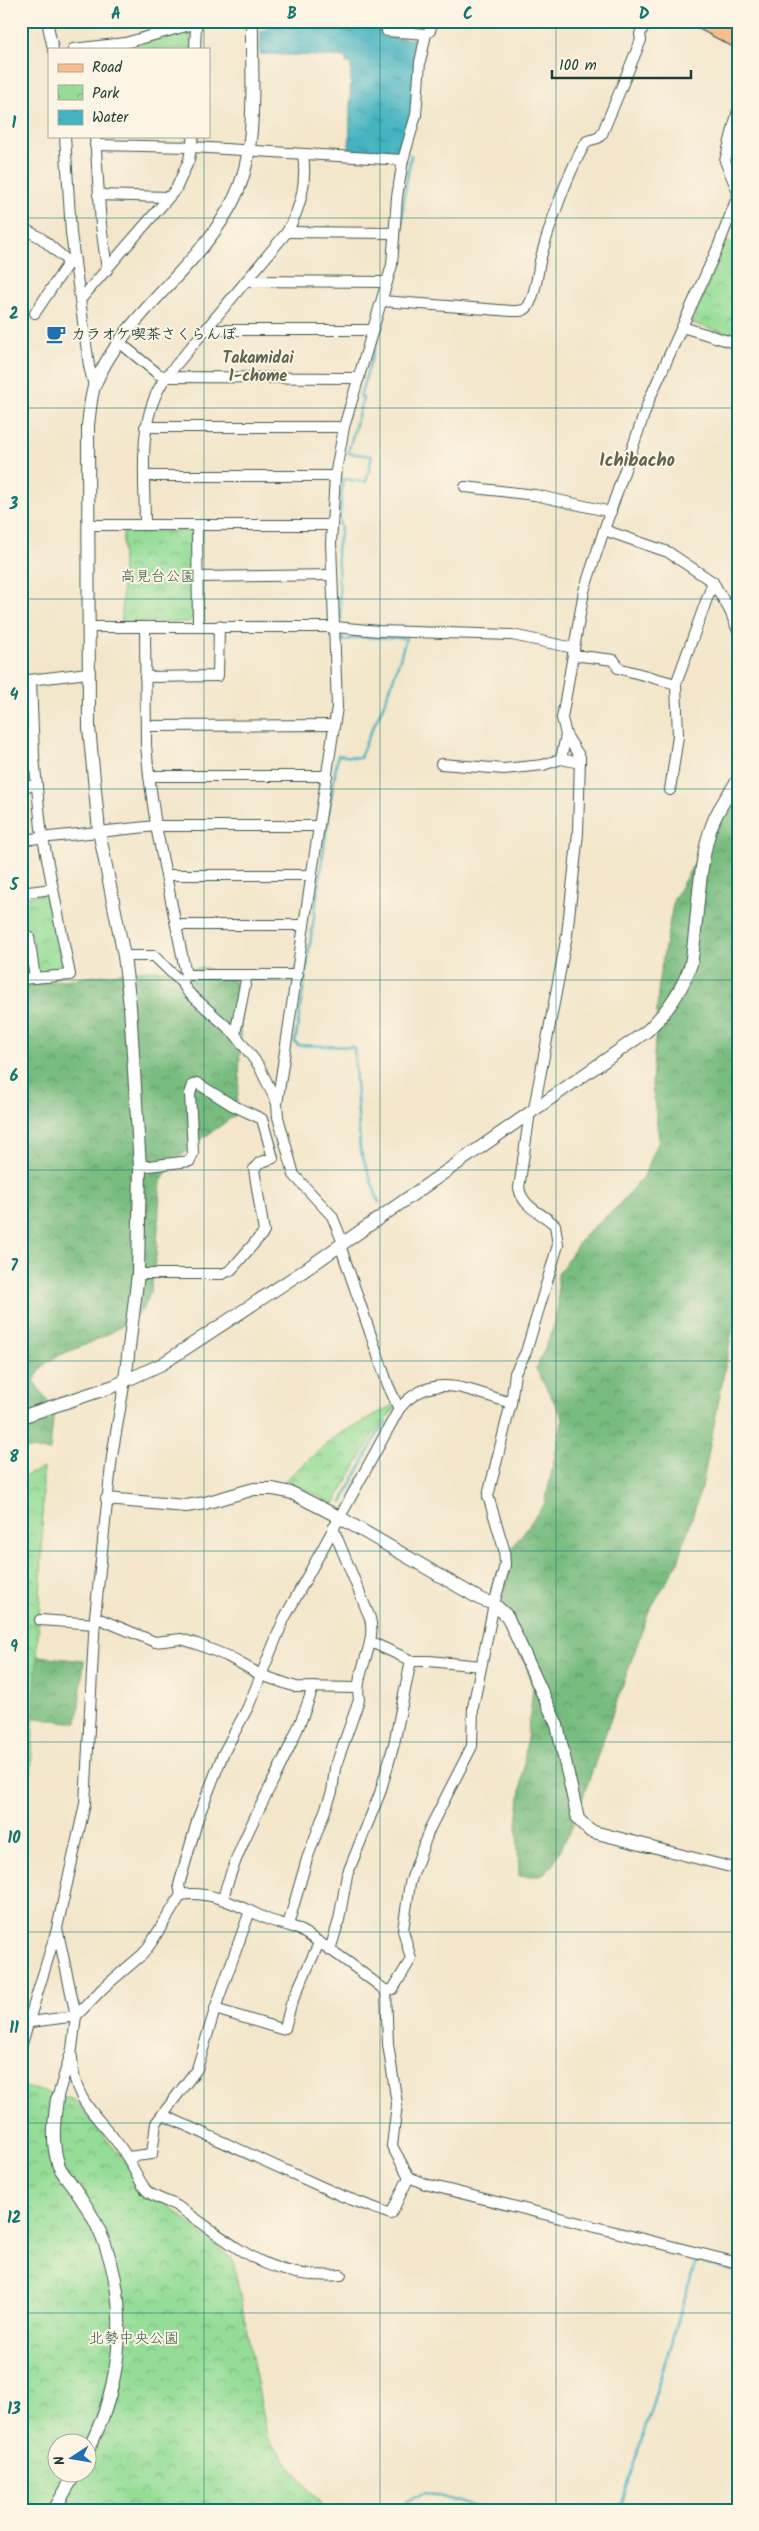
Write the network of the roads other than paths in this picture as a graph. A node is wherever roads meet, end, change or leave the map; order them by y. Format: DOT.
graph roads {
  1 [pos="47,21"];
  2 [pos="252,21"];
  3 [pos="387,21"];
  4 [pos="432,21"];
  5 [pos="646,21"];
  6 [pos="702,21"];
  7 [pos="426,34"];
  8 [pos="738,40"];
  9 [pos="53,48"];
  10 [pos="89,48"];
  11 [pos="195,48"];
  12 [pos="738,110"];
  13 [pos="65,138"];
  14 [pos="193,138"];
  15 [pos="95,141"];
  16 [pos="192,147"];
  17 [pos="249,151"];
  18 [pos="303,154"];
  19 [pos="403,160"];
  20 [pos="738,193"];
  21 [pos="98,195"];
  22 [pos="168,197"];
  23 [pos="21,227"];
  24 [pos="287,232"];
  25 [pos="394,233"];
  26 [pos="72,262"];
  27 [pos="107,270"];
  28 [pos="246,282"];
  29 [pos="387,282"];
  30 [pos="80,300"];
  31 [pos="382,301"];
  32 [pos="35,313"];
  33 [pos="682,327"];
  34 [pos="206,330"];
  35 [pos="373,330"];
  36 [pos="120,342"];
  37 [pos="738,344"];
  38 [pos="166,377"];
  39 [pos="359,378"];
  40 [pos="94,386"];
  41 [pos="145,427"];
  42 [pos="344,427"];
  43 [pos="145,476"];
  44 [pos="335,476"];
  45 [pos="465,487"];
  46 [pos="611,512"];
  47 [pos="88,525"];
  48 [pos="145,525"];
  49 [pos="197,525"];
  50 [pos="331,525"];
  51 [pos="604,530"];
  52 [pos="332,576"];
  53 [pos="197,577"];
  54 [pos="713,582"];
  55 [pos="738,593"];
  56 [pos="730,611"];
  57 [pos="145,626"];
  58 [pos="198,626"];
  59 [pos="219,626"];
  60 [pos="88,627"];
  61 [pos="335,627"];
  62 [pos="738,631"];
  63 [pos="573,651"];
  64 [pos="88,673"];
  65 [pos="145,677"];
  66 [pos="26,681"];
  67 [pos="676,684"];
  68 [pos="334,725"];
  69 [pos="146,726"];
  70 [pos="32,733"];
  71 [pos="21,734"];
  72 [pos="566,735"];
  73 [pos="561,759"];
  74 [pos="580,763"];
  75 [pos="441,764"];
  76 [pos="149,776"];
  77 [pos="327,776"];
  78 [pos="738,780"];
  79 [pos="37,786"];
  80 [pos="21,788"];
  81 [pos="670,790"];
  82 [pos="156,826"];
  83 [pos="318,826"];
  84 [pos="99,831"];
  85 [pos="43,837"];
  86 [pos="21,840"];
  87 [pos="311,875"];
  88 [pos="166,876"];
  89 [pos="52,889"];
  90 [pos="21,893"];
  91 [pos="176,925"];
  92 [pos="304,925"];
  93 [pos="21,938"];
  94 [pos="124,956"];
  95 [pos="247,975"];
  96 [pos="298,975"];
  97 [pos="35,978"];
  98 [pos="184,979"];
  99 [pos="21,980"];
  100 [pos="235,1034"];
  101 [pos="277,1104"];
  102 [pos="532,1110"];
  103 [pos="140,1167"];
  104 [pos="341,1244"];
  105 [pos="138,1274"];
  106 [pos="125,1380"];
  107 [pos="511,1403"];
  108 [pos="399,1409"];
  109 [pos="21,1417"];
  110 [pos="107,1499"];
  111 [pos="336,1523"];
  112 [pos="494,1604"];
  113 [pos="40,1620"];
  114 [pos="95,1620"];
  115 [pos="371,1642"];
  116 [pos="412,1662"];
  117 [pos="481,1666"];
  118 [pos="261,1675"];
  119 [pos="312,1687"];
  120 [pos="358,1688"];
  121 [pos="648,1846"];
  122 [pos="738,1869"];
  123 [pos="181,1895"];
  124 [pos="223,1898"];
  125 [pos="250,1911"];
  126 [pos="288,1925"];
  127 [pos="57,1928"];
  128 [pos="318,1943"];
  129 [pos="330,1950"];
  130 [pos="386,1992"];
  131 [pos="215,2009"];
  132 [pos="76,2016"];
  133 [pos="31,2022"];
  134 [pos="21,2047"];
  135 [pos="72,2049"];
  136 [pos="57,2098"];
  137 [pos="163,2115"];
  138 [pos="127,2157"];
  139 [pos="409,2177"];
  140 [pos="738,2263"];
  141 [pos="341,2275"];
  142 [pos="95,2434"];
  143 [pos="69,2484"];
  144 [pos="54,2510"];
  1 -- 9 [label="street"];
  2 -- 17 [label="street"];
  3 -- 7 [label="street"];
  4 -- 7 [label="street"];
  5 -- 31 [label="street"];
  6 -- 8 [label="main road"];
  7 -- 19 [label="street"];
  10 -- 11 [label="street"];
  12 -- 20 [label="street"];
  13 -- 26 [label="street"];
  14 -- 16 [label="street"];
  15 -- 16 [label="street"];
  15 -- 21 [label="street"];
  16 -- 17 [label="street"];
  16 -- 22 [label="street"];
  17 -- 18 [label="street"];
  17 -- 36 [label="street"];
  18 -- 19 [label="street"];
  18 -- 24 [label="street"];
  19 -- 25 [label="street"];
  20 -- 33 [label="street"];
  21 -- 22 [label="street"];
  21 -- 27 [label="street"];
  22 -- 27 [label="street"];
  23 -- 26 [label="street"];
  24 -- 25 [label="street"];
  24 -- 28 [label="street"];
  25 -- 29 [label="street"];
  26 -- 30 [label="street"];
  26 -- 32 [label="street"];
  27 -- 30 [label="street"];
  28 -- 29 [label="street"];
  28 -- 34 [label="street"];
  29 -- 31 [label="street"];
  30 -- 40 [label="street"];
  31 -- 35 [label="street"];
  33 -- 37 [label="street"];
  33 -- 46 [label="street"];
  34 -- 35 [label="street"];
  34 -- 38 [label="street"];
  35 -- 39 [label="street"];
  36 -- 38 [label="street"];
  36 -- 40 [label="street"];
  38 -- 39 [label="street"];
  38 -- 41 [label="street"];
  39 -- 42 [label="street"];
  40 -- 47 [label="street"];
  41 -- 42 [label="street"];
  41 -- 43 [label="street"];
  42 -- 44 [label="street"];
  43 -- 44 [label="street"];
  43 -- 48 [label="street"];
  44 -- 50 [label="street"];
  45 -- 46 [label="street"];
  46 -- 51 [label="street"];
  47 -- 48 [label="street"];
  47 -- 60 [label="street"];
  48 -- 49 [label="street"];
  49 -- 50 [label="street"];
  49 -- 53 [label="street"];
  50 -- 52 [label="street"];
  51 -- 54 [label="street"];
  51 -- 63 [label="street"];
  52 -- 53 [label="street"];
  52 -- 61 [label="street"];
  53 -- 58 [label="street"];
  54 -- 56 [label="street"];
  54 -- 67 [label="street"];
  55 -- 56 [label="street"];
  56 -- 62 [label="street"];
  57 -- 58 [label="street"];
  57 -- 60 [label="street"];
  57 -- 65 [label="street"];
  58 -- 59 [label="street"];
  59 -- 61 [label="street"];
  59 -- 65 [label="street"];
  60 -- 64 [label="street"];
  61 -- 63 [label="street"];
  61 -- 68 [label="street"];
  63 -- 67 [label="street"];
  63 -- 72 [label="street"];
  64 -- 66 [label="street"];
  64 -- 84 [label="street"];
  65 -- 69 [label="street"];
  66 -- 70 [label="street"];
  67 -- 81 [label="street"];
  68 -- 69 [label="street"];
  68 -- 77 [label="street"];
  69 -- 76 [label="street"];
  70 -- 71 [label="street"];
  70 -- 79 [label="street"];
  72 -- 73 [label="street"];
  72 -- 74 [label="street"];
  73 -- 74 [label="street"];
  73 -- 75 [label="street"];
  74 -- 102 [label="street"];
  76 -- 77 [label="street"];
  76 -- 82 [label="street"];
  77 -- 83 [label="street"];
  78 -- 102 [label="street"];
  79 -- 80 [label="street"];
  79 -- 85 [label="street"];
  82 -- 83 [label="street"];
  82 -- 84 [label="street"];
  82 -- 88 [label="street"];
  83 -- 87 [label="street"];
  84 -- 85 [label="street"];
  84 -- 94 [label="street"];
  85 -- 86 [label="street"];
  85 -- 89 [label="street"];
  87 -- 88 [label="street"];
  87 -- 92 [label="street"];
  88 -- 91 [label="street"];
  89 -- 90 [label="street"];
  89 -- 97 [label="street"];
  91 -- 92 [label="street"];
  91 -- 98 [label="street"];
  92 -- 96 [label="street"];
  93 -- 97 [label="street"];
  94 -- 98 [label="street"];
  94 -- 103 [label="street"];
  95 -- 96 [label="street"];
  95 -- 98 [label="street"];
  95 -- 100 [label="street"];
  96 -- 101 [label="street"];
  97 -- 99 [label="street"];
  98 -- 100 [label="street"];
  100 -- 101 [label="street"];
  101 -- 104 [label="street"];
  102 -- 104 [label="street"];
  102 -- 107 [label="street"];
  103 -- 105 [label="street"];
  103 -- 105 [label="street"];
  104 -- 106 [label="street"];
  104 -- 108 [label="street"];
  105 -- 106 [label="street"];
  106 -- 109 [label="street"];
  106 -- 110 [label="street"];
  107 -- 108 [label="street"];
  107 -- 112 [label="street"];
  108 -- 111 [label="street"];
  110 -- 111 [label="street"];
  110 -- 114 [label="street"];
  111 -- 112 [label="street"];
  111 -- 115 [label="street"];
  111 -- 118 [label="street"];
  112 -- 117 [label="street"];
  112 -- 121 [label="street"];
  113 -- 114 [label="street"];
  114 -- 118 [label="street"];
  114 -- 127 [label="street"];
  115 -- 116 [label="street"];
  115 -- 120 [label="street"];
  116 -- 117 [label="street"];
  116 -- 129 [label="street"];
  117 -- 130 [label="street"];
  118 -- 119 [label="street"];
  118 -- 123 [label="street"];
  119 -- 120 [label="street"];
  119 -- 124 [label="street"];
  120 -- 126 [label="street"];
  121 -- 122 [label="street"];
  123 -- 124 [label="street"];
  123 -- 132 [label="street"];
  124 -- 125 [label="street"];
  125 -- 126 [label="street"];
  125 -- 131 [label="street"];
  126 -- 128 [label="street"];
  127 -- 132 [label="street"];
  127 -- 133 [label="street"];
  128 -- 129 [label="street"];
  128 -- 131 [label="street"];
  129 -- 130 [label="street"];
  130 -- 139 [label="street"];
  131 -- 137 [label="street"];
  132 -- 133 [label="street"];
  132 -- 135 [label="street"];
  133 -- 134 [label="street"];
  135 -- 136 [label="street"];
  135 -- 138 [label="street"];
  136 -- 142 [label="street"];
  137 -- 138 [label="street"];
  137 -- 139 [label="street"];
  138 -- 141 [label="street"];
  139 -- 140 [label="street"];
  143 -- 144 [label="street"];
}
